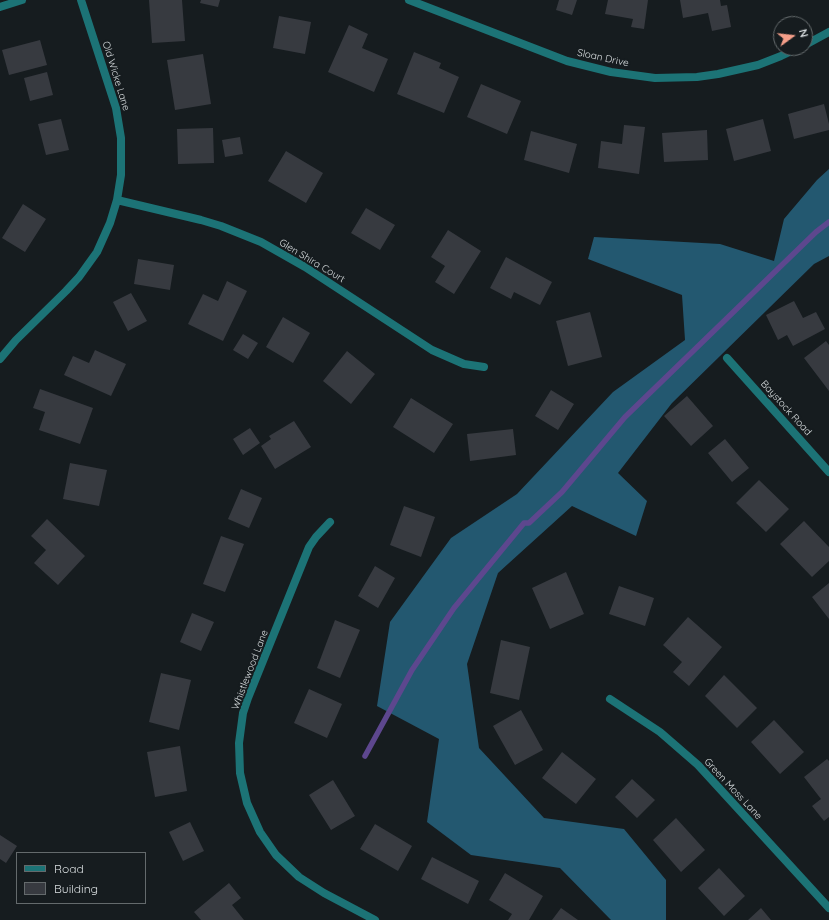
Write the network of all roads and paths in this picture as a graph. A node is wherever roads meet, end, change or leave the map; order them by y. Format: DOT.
graph roads {
  1 [pos="22,0"];
  2 [pos="81,0"];
  3 [pos="410,0"];
  4 [pos="0,7"];
  5 [pos="829,32"];
  6 [pos="813,41"];
  7 [pos="781,56"];
  8 [pos="117,200"];
  9 [pos="727,358"];
  10 [pos="0,359"];
  11 [pos="484,367"];
  12 [pos="829,472"];
  13 [pos="330,522"];
  14 [pos="610,699"];
  15 [pos="829,908"];
  16 [pos="375,920"];
  1 -- 4 [label="street"];
  2 -- 8 [label="street, Old Wicke Lane"];
  3 -- 7 [label="street, Sloan Drive"];
  5 -- 6 [label="street"];
  8 -- 10 [label="street, Old Wicke Lane"];
  8 -- 11 [label="street, Glen Shira Court"];
  9 -- 12 [label="street, Baystock Road"];
  13 -- 16 [label="street, Whistlewood Lane"];
  14 -- 15 [label="street, Green Moss Lane"];
}
